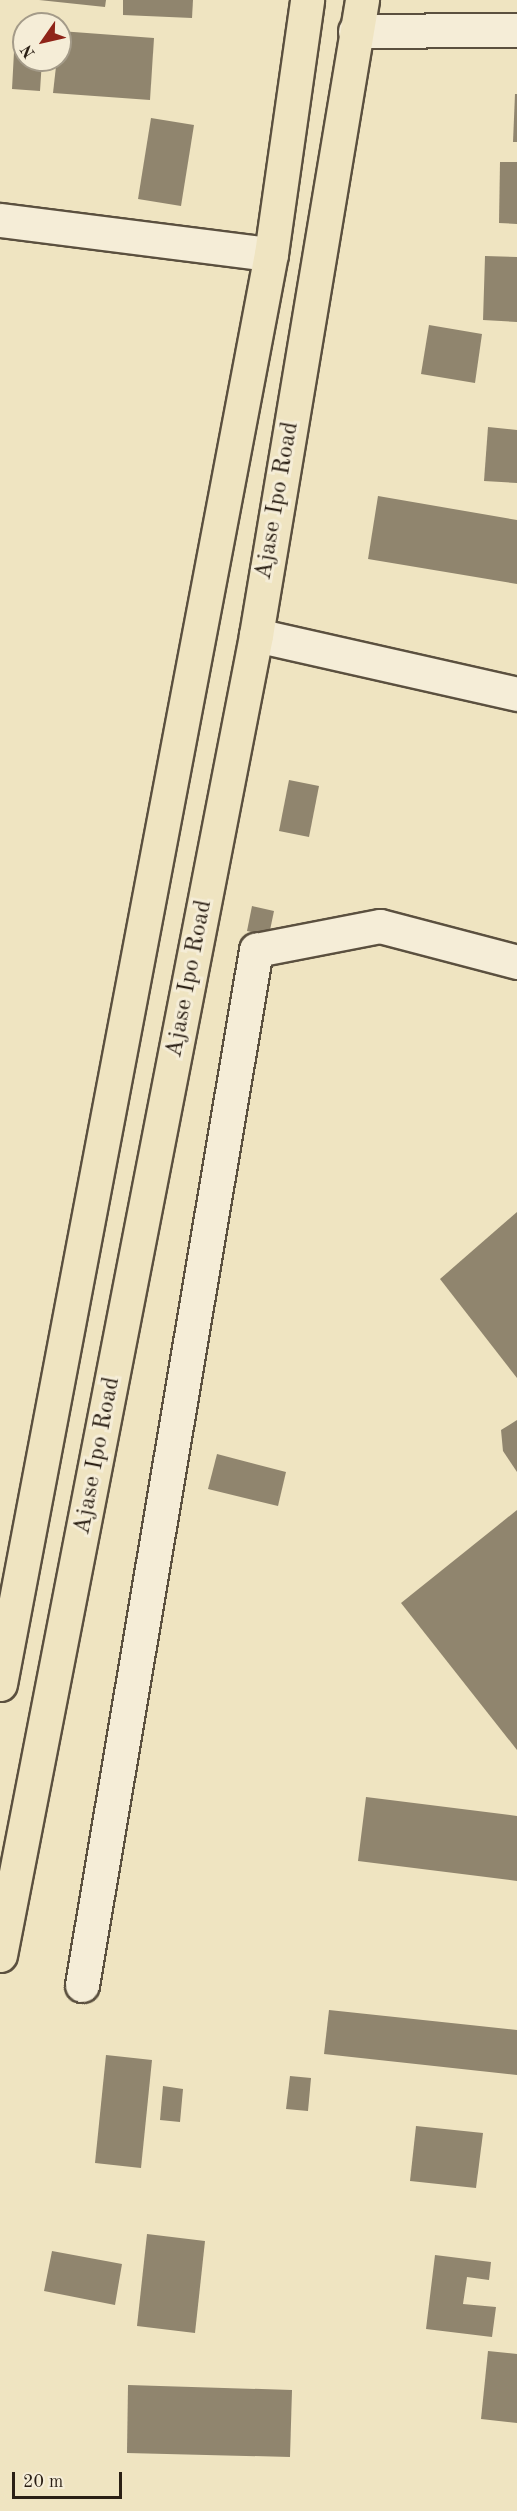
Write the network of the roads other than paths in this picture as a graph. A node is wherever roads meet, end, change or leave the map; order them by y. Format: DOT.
graph roads {
  1 [pos="307,0"];
  2 [pos="362,0"];
  3 [pos="517,30"];
  4 [pos="356,31"];
  5 [pos="0,220"];
  6 [pos="271,254"];
  7 [pos="256,635"];
  8 [pos="517,694"];
  9 [pos="517,962"];
  10 [pos="0,1684"];
  11 [pos="0,1955"];
  12 [pos="82,1985"];
  1 -- 6 [label="highway"];
  2 -- 4 [label="highway, Ajase Ipo Road"];
  3 -- 4 [label="street"];
  4 -- 7 [label="highway, Ajase Ipo Road"];
  5 -- 6 [label="street"];
  6 -- 10 [label="highway"];
  7 -- 8 [label="street"];
  7 -- 11 [label="highway, Ajase Ipo Road"];
  9 -- 12 [label="street"];
}
